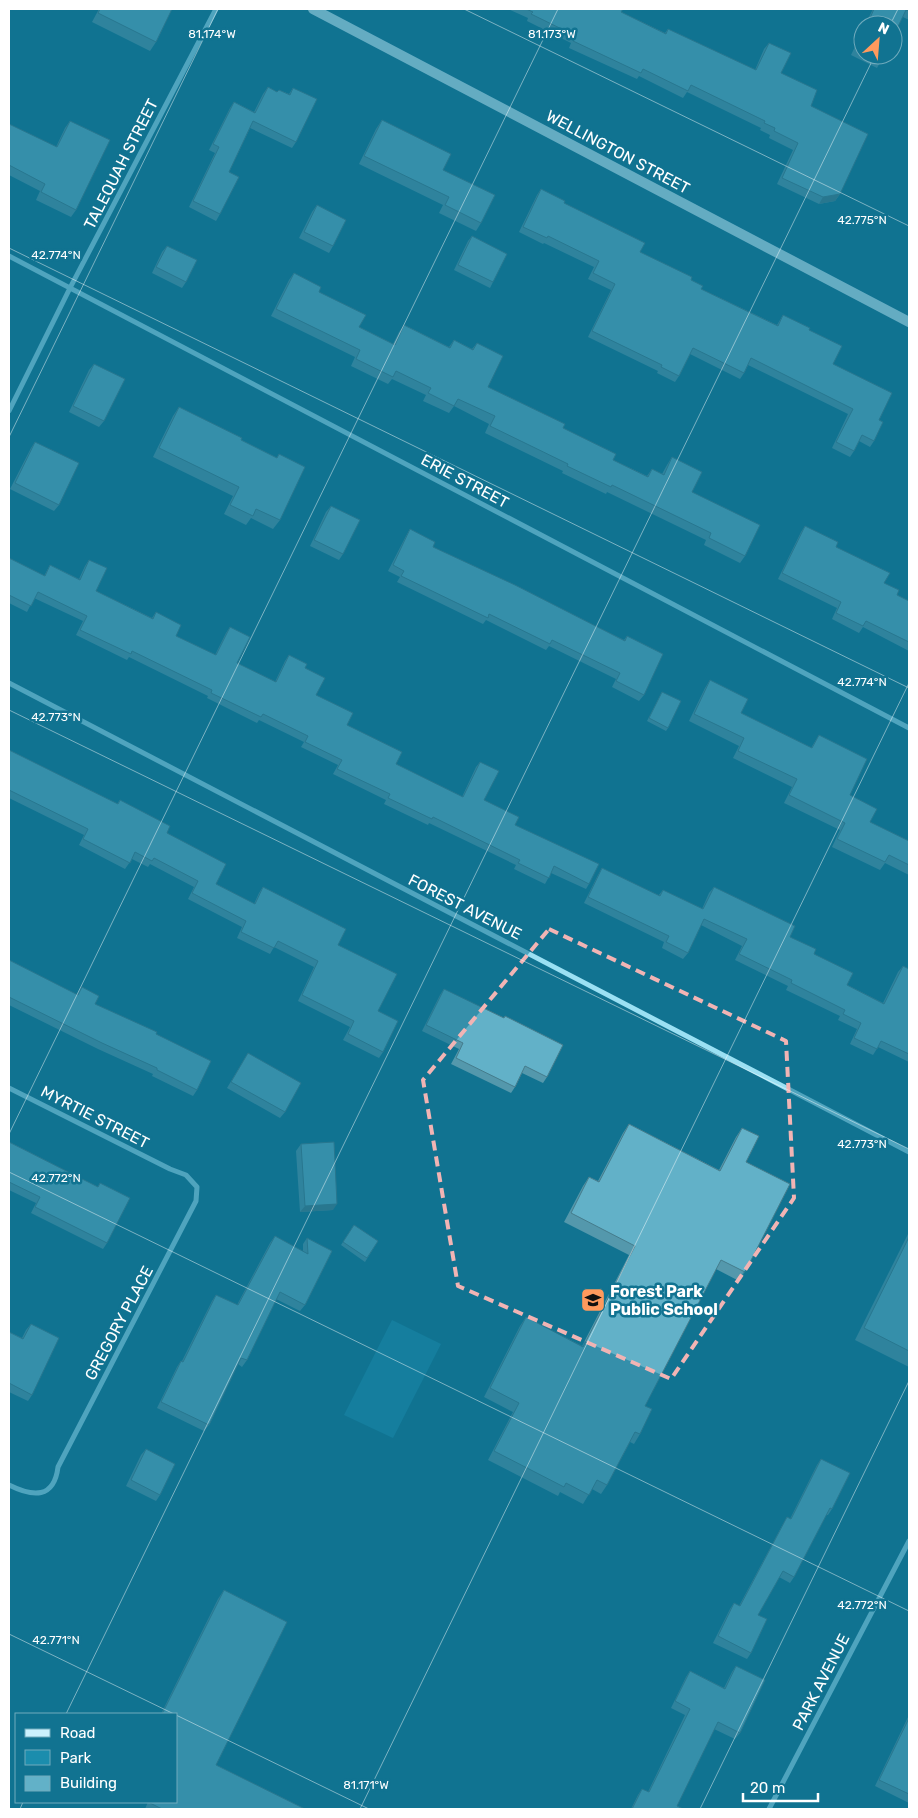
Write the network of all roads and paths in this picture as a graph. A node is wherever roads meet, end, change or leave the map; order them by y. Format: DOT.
graph roads {
  1 [pos="216,9"];
  2 [pos="313,9"];
  3 [pos="9,256"];
  4 [pos="70,288"];
  5 [pos="909,322"];
  6 [pos="9,411"];
  7 [pos="9,684"];
  8 [pos="909,728"];
  9 [pos="9,1088"];
  10 [pos="909,1152"];
  11 [pos="170,1169"];
  12 [pos="9,1485"];
  13 [pos="909,1541"];
  14 [pos="769,1809"];
  1 -- 4 [label="street, TALEQUAH STREET"];
  2 -- 5 [label="street, WELLINGTON STREET"];
  3 -- 4 [label="street, ERIE STREET"];
  4 -- 6 [label="street, TALEQUAH STREET"];
  4 -- 8 [label="street, ERIE STREET"];
  7 -- 10 [label="street, FOREST AVENUE"];
  9 -- 11 [label="street, MYRTIE STREET"];
  11 -- 12 [label="street, GREGORY PLACE"];
  13 -- 14 [label="street, PARK AVENUE"];
}
